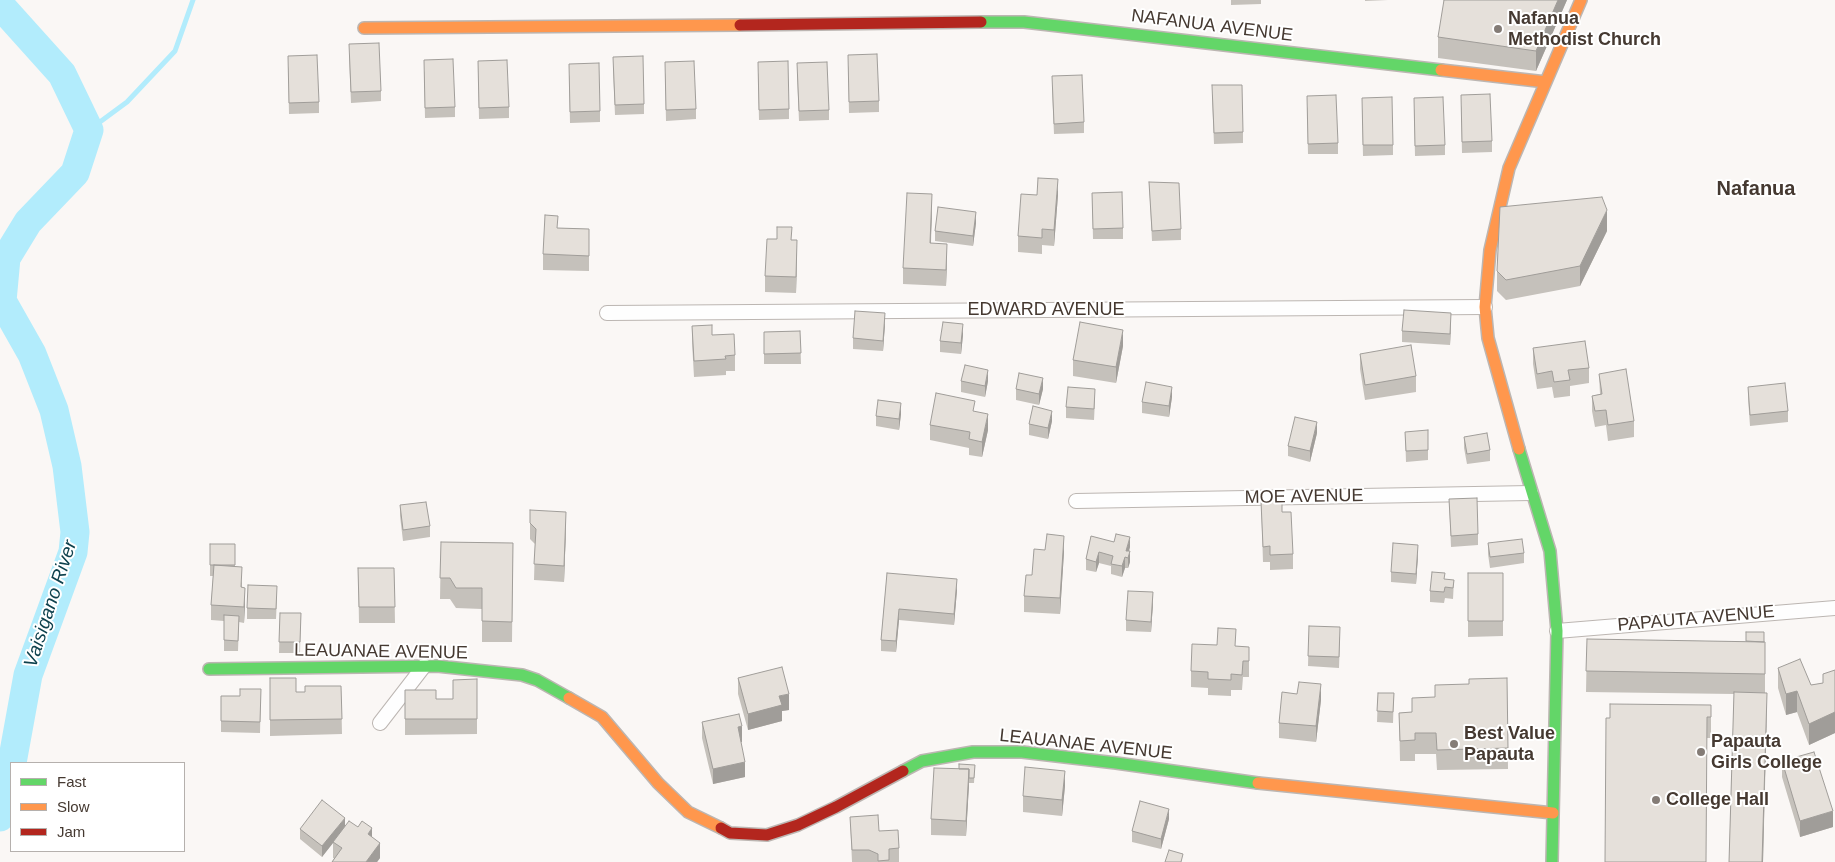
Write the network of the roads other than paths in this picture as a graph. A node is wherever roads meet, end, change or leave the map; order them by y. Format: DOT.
graph roads {
  1 [pos="1581,0"];
  2 [pos="364,28"];
  3 [pos="1546,82"];
  4 [pos="1485,308"];
  5 [pos="607,313"];
  6 [pos="1532,493"];
  7 [pos="1076,501"];
  8 [pos="1835,608"];
  9 [pos="1556,631"];
  10 [pos="424,666"];
  11 [pos="209,669"];
  12 [pos="380,723"];
  13 [pos="1553,814"];
  14 [pos="1552,862"];
  1 -- 3 [label="street"];
  2 -- 3 [label="street, NAFANUA AVENUE"];
  3 -- 4 [label="street"];
  4 -- 5 [label="street, EDWARD AVENUE"];
  4 -- 6 [label="street"];
  6 -- 7 [label="street, MOE AVENUE"];
  6 -- 9 [label="street"];
  8 -- 9 [label="street, PAPAUTA AVENUE"];
  9 -- 13 [label="street"];
  10 -- 11 [label="street, LEAUANAE AVENUE"];
  10 -- 12 [label="street"];
  10 -- 13 [label="street, LEAUANAE AVENUE"];
  13 -- 14 [label="street"];
}
